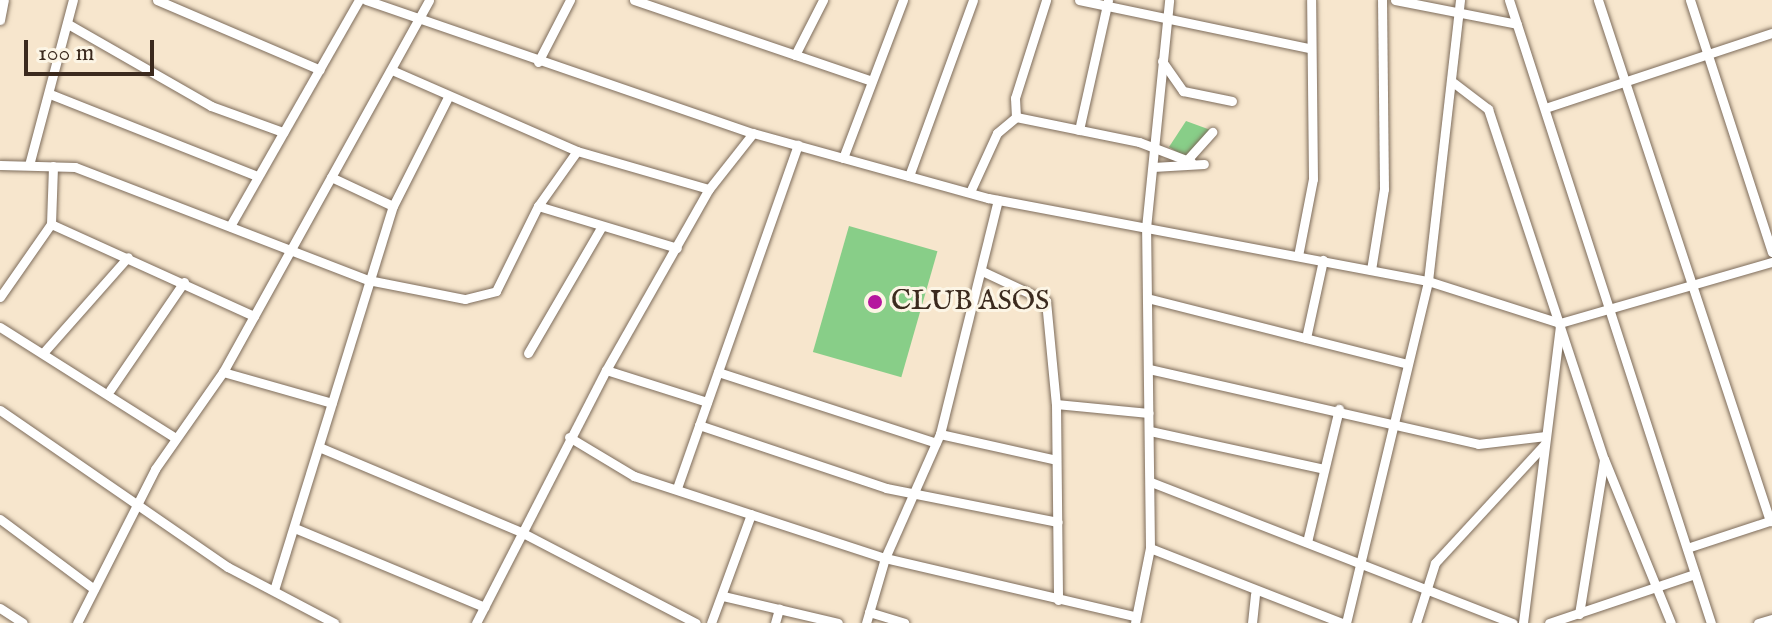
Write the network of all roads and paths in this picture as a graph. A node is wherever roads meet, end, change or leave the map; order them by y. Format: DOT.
graph roads {
  1 [pos="4,0"];
  2 [pos="73,0"];
  3 [pos="157,0"];
  4 [pos="359,0"];
  5 [pos="366,0"];
  6 [pos="429,0"];
  7 [pos="570,0"];
  8 [pos="634,0"];
  9 [pos="823,0"];
  10 [pos="903,0"];
  11 [pos="973,0"];
  12 [pos="1046,0"];
  13 [pos="1079,0"];
  14 [pos="1169,0"];
  15 [pos="1311,0"];
  16 [pos="1382,0"];
  17 [pos="1395,0"];
  18 [pos="1460,0"];
  19 [pos="1509,0"];
  20 [pos="1598,0"];
  21 [pos="1690,0"];
  22 [pos="1107,3"];
  23 [pos="1459,15"];
  24 [pos="1165,18"];
  25 [pos="0,20"];
  26 [pos="419,20"];
  27 [pos="68,24"];
  28 [pos="1517,24"];
  29 [pos="1772,33"];
  30 [pos="1309,48"];
  31 [pos="1708,54"];
  32 [pos="795,55"];
  33 [pos="1162,61"];
  34 [pos="538,62"];
  35 [pos="320,70"];
  36 [pos="394,71"];
  37 [pos="872,81"];
  38 [pos="1625,82"];
  39 [pos="1454,83"];
  40 [pos="50,94"];
  41 [pos="448,97"];
  42 [pos="1232,101"];
  43 [pos="1545,108"];
  44 [pos="1016,117"];
  45 [pos="1079,130"];
  46 [pos="283,132"];
  47 [pos="1212,132"];
  48 [pos="753,133"];
  49 [pos="798,145"];
  50 [pos="1155,147"];
  51 [pos="577,151"];
  52 [pos="843,158"];
  53 [pos="1189,161"];
  54 [pos="1204,164"];
  55 [pos="0,165"];
  56 [pos="29,165"];
  57 [pos="53,166"];
  58 [pos="1153,167"];
  59 [pos="255,175"];
  60 [pos="909,176"];
  61 [pos="331,177"];
  62 [pos="709,189"];
  63 [pos="970,192"];
  64 [pos="998,200"];
  65 [pos="393,206"];
  66 [pos="538,206"];
  67 [pos="51,224"];
  68 [pos="230,226"];
  69 [pos="602,226"];
  70 [pos="1146,228"];
  71 [pos="291,248"];
  72 [pos="677,248"];
  73 [pos="1772,252"];
  74 [pos="1298,256"];
  75 [pos="128,257"];
  76 [pos="1323,260"];
  77 [pos="1772,262"];
  78 [pos="1371,270"];
  79 [pos="982,271"];
  80 [pos="368,280"];
  81 [pos="1428,281"];
  82 [pos="184,282"];
  83 [pos="1694,286"];
  84 [pos="0,297"];
  85 [pos="1147,298"];
  86 [pos="1610,312"];
  87 [pos="254,316"];
  88 [pos="1560,323"];
  89 [pos="0,327"];
  90 [pos="1306,338"];
  91 [pos="43,353"];
  92 [pos="528,353"];
  93 [pos="1407,364"];
  94 [pos="1149,369"];
  95 [pos="606,370"];
  96 [pos="223,372"];
  97 [pos="718,372"];
  98 [pos="110,390"];
  99 [pos="707,402"];
  100 [pos="332,403"];
  101 [pos="1056,404"];
  102 [pos="1339,409"];
  103 [pos="0,410"];
  104 [pos="1149,413"];
  105 [pos="1395,421"];
  106 [pos="699,425"];
  107 [pos="1150,431"];
  108 [pos="174,437"];
  109 [pos="569,437"];
  110 [pos="938,438"];
  111 [pos="1545,440"];
  112 [pos="319,447"];
  113 [pos="1604,459"];
  114 [pos="1056,460"];
  115 [pos="1324,469"];
  116 [pos="1151,482"];
  117 [pos="677,488"];
  118 [pos="914,492"];
  119 [pos="139,502"];
  120 [pos="751,514"];
  121 [pos="0,519"];
  122 [pos="1771,521"];
  123 [pos="1058,522"];
  124 [pos="297,529"];
  125 [pos="521,532"];
  126 [pos="1307,542"];
  127 [pos="1150,548"];
  128 [pos="1687,548"];
  129 [pos="885,558"];
  130 [pos="1361,563"];
  131 [pos="1695,574"];
  132 [pos="1426,586"];
  133 [pos="1659,587"];
  134 [pos="94,589"];
  135 [pos="274,590"];
  136 [pos="1255,594"];
  137 [pos="723,596"];
  138 [pos="1058,600"];
  139 [pos="484,607"];
  140 [pos="0,608"];
  141 [pos="779,609"];
  142 [pos="869,612"];
  143 [pos="1579,614"];
  144 [pos="1772,619"];
  145 [pos="1134,620"];
  146 [pos="23,623"];
  147 [pos="77,623"];
  148 [pos="334,623"];
  149 [pos="476,623"];
  150 [pos="696,623"];
  151 [pos="711,623"];
  152 [pos="775,623"];
  153 [pos="838,623"];
  154 [pos="866,623"];
  155 [pos="904,623"];
  156 [pos="1252,623"];
  157 [pos="1344,623"];
  158 [pos="1416,623"];
  159 [pos="1513,623"];
  160 [pos="1523,623"];
  161 [pos="1549,623"];
  162 [pos="1671,623"];
  163 [pos="1711,623"];
  164 [pos="1758,623"];
  1 -- 25 [label="street"];
  2 -- 27 [label="street"];
  3 -- 35 [label="street"];
  4 -- 35 [label="street"];
  5 -- 26 [label="street"];
  6 -- 26 [label="street"];
  7 -- 34 [label="street"];
  8 -- 32 [label="street"];
  9 -- 32 [label="street"];
  10 -- 37 [label="street"];
  11 -- 60 [label="street"];
  12 -- 44 [label="street"];
  13 -- 22 [label="street"];
  14 -- 24 [label="street"];
  15 -- 30 [label="street"];
  16 -- 78 [label="street"];
  17 -- 23 [label="street"];
  18 -- 23 [label="street"];
  19 -- 28 [label="street"];
  20 -- 38 [label="street"];
  21 -- 31 [label="street"];
  22 -- 24 [label="street"];
  22 -- 45 [label="street"];
  23 -- 28 [label="street"];
  23 -- 39 [label="street"];
  24 -- 30 [label="street"];
  24 -- 33 [label="street"];
  26 -- 34 [label="street"];
  26 -- 36 [label="street"];
  27 -- 40 [label="street"];
  27 -- 46 [label="street"];
  28 -- 43 [label="street"];
  29 -- 31 [label="street"];
  30 -- 74 [label="street"];
  31 -- 38 [label="street"];
  31 -- 73 [label="street"];
  32 -- 37 [label="street"];
  33 -- 42 [label="street"];
  33 -- 50 [label="street"];
  34 -- 48 [label="street"];
  35 -- 46 [label="street"];
  36 -- 41 [label="street"];
  36 -- 61 [label="street"];
  37 -- 52 [label="street"];
  38 -- 43 [label="street"];
  38 -- 83 [label="street"];
  39 -- 81 [label="street"];
  39 -- 88 [label="street"];
  40 -- 56 [label="street"];
  40 -- 59 [label="street"];
  41 -- 51 [label="street"];
  41 -- 65 [label="street"];
  43 -- 86 [label="street"];
  44 -- 45 [label="street"];
  44 -- 63 [label="street"];
  45 -- 50 [label="street"];
  46 -- 59 [label="street"];
  47 -- 53 [label="street"];
  48 -- 49 [label="street"];
  48 -- 62 [label="street"];
  49 -- 52 [label="street"];
  49 -- 97 [label="street"];
  50 -- 53 [label="street"];
  50 -- 58 [label="street"];
  51 -- 62 [label="street"];
  51 -- 66 [label="street"];
  52 -- 60 [label="street"];
  53 -- 54 [label="street"];
  53 -- 58 [label="street"];
  55 -- 56 [label="street"];
  56 -- 57 [label="street"];
  57 -- 67 [label="street"];
  57 -- 68 [label="street"];
  58 -- 70 [label="street"];
  59 -- 68 [label="street"];
  60 -- 63 [label="street"];
  61 -- 65 [label="street"];
  61 -- 71 [label="street"];
  62 -- 72 [label="street"];
  63 -- 64 [label="street"];
  64 -- 70 [label="street"];
  64 -- 79 [label="street"];
  65 -- 80 [label="street"];
  66 -- 69 [label="street"];
  66 -- 80 [label="street"];
  67 -- 75 [label="street"];
  67 -- 84 [label="street"];
  68 -- 71 [label="street"];
  69 -- 72 [label="street"];
  69 -- 92 [label="street"];
  70 -- 74 [label="street"];
  70 -- 85 [label="street"];
  71 -- 80 [label="street"];
  71 -- 87 [label="street"];
  72 -- 95 [label="street"];
  74 -- 76 [label="street"];
  75 -- 82 [label="street"];
  75 -- 91 [label="street"];
  76 -- 78 [label="street"];
  76 -- 90 [label="street"];
  77 -- 83 [label="street"];
  78 -- 81 [label="street"];
  79 -- 101 [label="street"];
  79 -- 110 [label="street"];
  80 -- 100 [label="street"];
  81 -- 88 [label="street"];
  81 -- 93 [label="street"];
  82 -- 87 [label="street"];
  82 -- 98 [label="street"];
  83 -- 86 [label="street"];
  83 -- 122 [label="street"];
  85 -- 90 [label="street"];
  85 -- 94 [label="street"];
  86 -- 88 [label="street"];
  86 -- 128 [label="street"];
  87 -- 96 [label="street"];
  88 -- 111 [label="street"];
  88 -- 113 [label="street"];
  89 -- 91 [label="street"];
  90 -- 93 [label="street"];
  91 -- 98 [label="street"];
  93 -- 105 [label="street"];
  94 -- 102 [label="street"];
  94 -- 104 [label="street"];
  95 -- 99 [label="street"];
  95 -- 109 [label="street"];
  96 -- 100 [label="street"];
  96 -- 108 [label="street"];
  97 -- 99 [label="street"];
  97 -- 110 [label="street"];
  98 -- 108 [label="street"];
  99 -- 106 [label="street"];
  100 -- 112 [label="street"];
  101 -- 104 [label="street"];
  101 -- 114 [label="street"];
  102 -- 105 [label="street"];
  102 -- 115 [label="street"];
  103 -- 119 [label="street"];
  104 -- 107 [label="street"];
  105 -- 111 [label="street"];
  105 -- 130 [label="street"];
  106 -- 117 [label="street"];
  106 -- 118 [label="street"];
  107 -- 115 [label="street"];
  107 -- 116 [label="street"];
  108 -- 119 [label="street"];
  109 -- 117 [label="street"];
  109 -- 125 [label="street"];
  110 -- 114 [label="street"];
  110 -- 118 [label="street"];
  111 -- 132 [label="street"];
  111 -- 160 [label="street"];
  112 -- 124 [label="street"];
  112 -- 125 [label="street"];
  113 -- 133 [label="street"];
  113 -- 143 [label="street"];
  114 -- 123 [label="street"];
  115 -- 126 [label="street"];
  116 -- 126 [label="street"];
  116 -- 127 [label="street"];
  117 -- 120 [label="street"];
  118 -- 123 [label="street"];
  118 -- 129 [label="street"];
  119 -- 134 [label="street"];
  119 -- 135 [label="street"];
  120 -- 129 [label="street"];
  120 -- 137 [label="street"];
  121 -- 134 [label="street"];
  122 -- 128 [label="street"];
  123 -- 138 [label="street"];
  124 -- 135 [label="street"];
  124 -- 139 [label="street"];
  125 -- 139 [label="street"];
  125 -- 150 [label="street"];
  126 -- 130 [label="street"];
  127 -- 136 [label="street"];
  127 -- 145 [label="street"];
  128 -- 131 [label="street"];
  129 -- 138 [label="street"];
  129 -- 142 [label="street"];
  130 -- 132 [label="street"];
  130 -- 157 [label="street"];
  131 -- 133 [label="street"];
  131 -- 163 [label="street"];
  132 -- 158 [label="street"];
  132 -- 159 [label="street"];
  133 -- 143 [label="street"];
  133 -- 162 [label="street"];
  134 -- 147 [label="street"];
  135 -- 148 [label="street"];
  136 -- 156 [label="street"];
  136 -- 157 [label="street"];
  137 -- 141 [label="street"];
  137 -- 151 [label="street"];
  138 -- 145 [label="street"];
  139 -- 149 [label="street"];
  140 -- 146 [label="street"];
  141 -- 152 [label="street"];
  141 -- 153 [label="street"];
  142 -- 154 [label="street"];
  142 -- 155 [label="street"];
  143 -- 161 [label="street"];
  144 -- 164 [label="street"];
}
